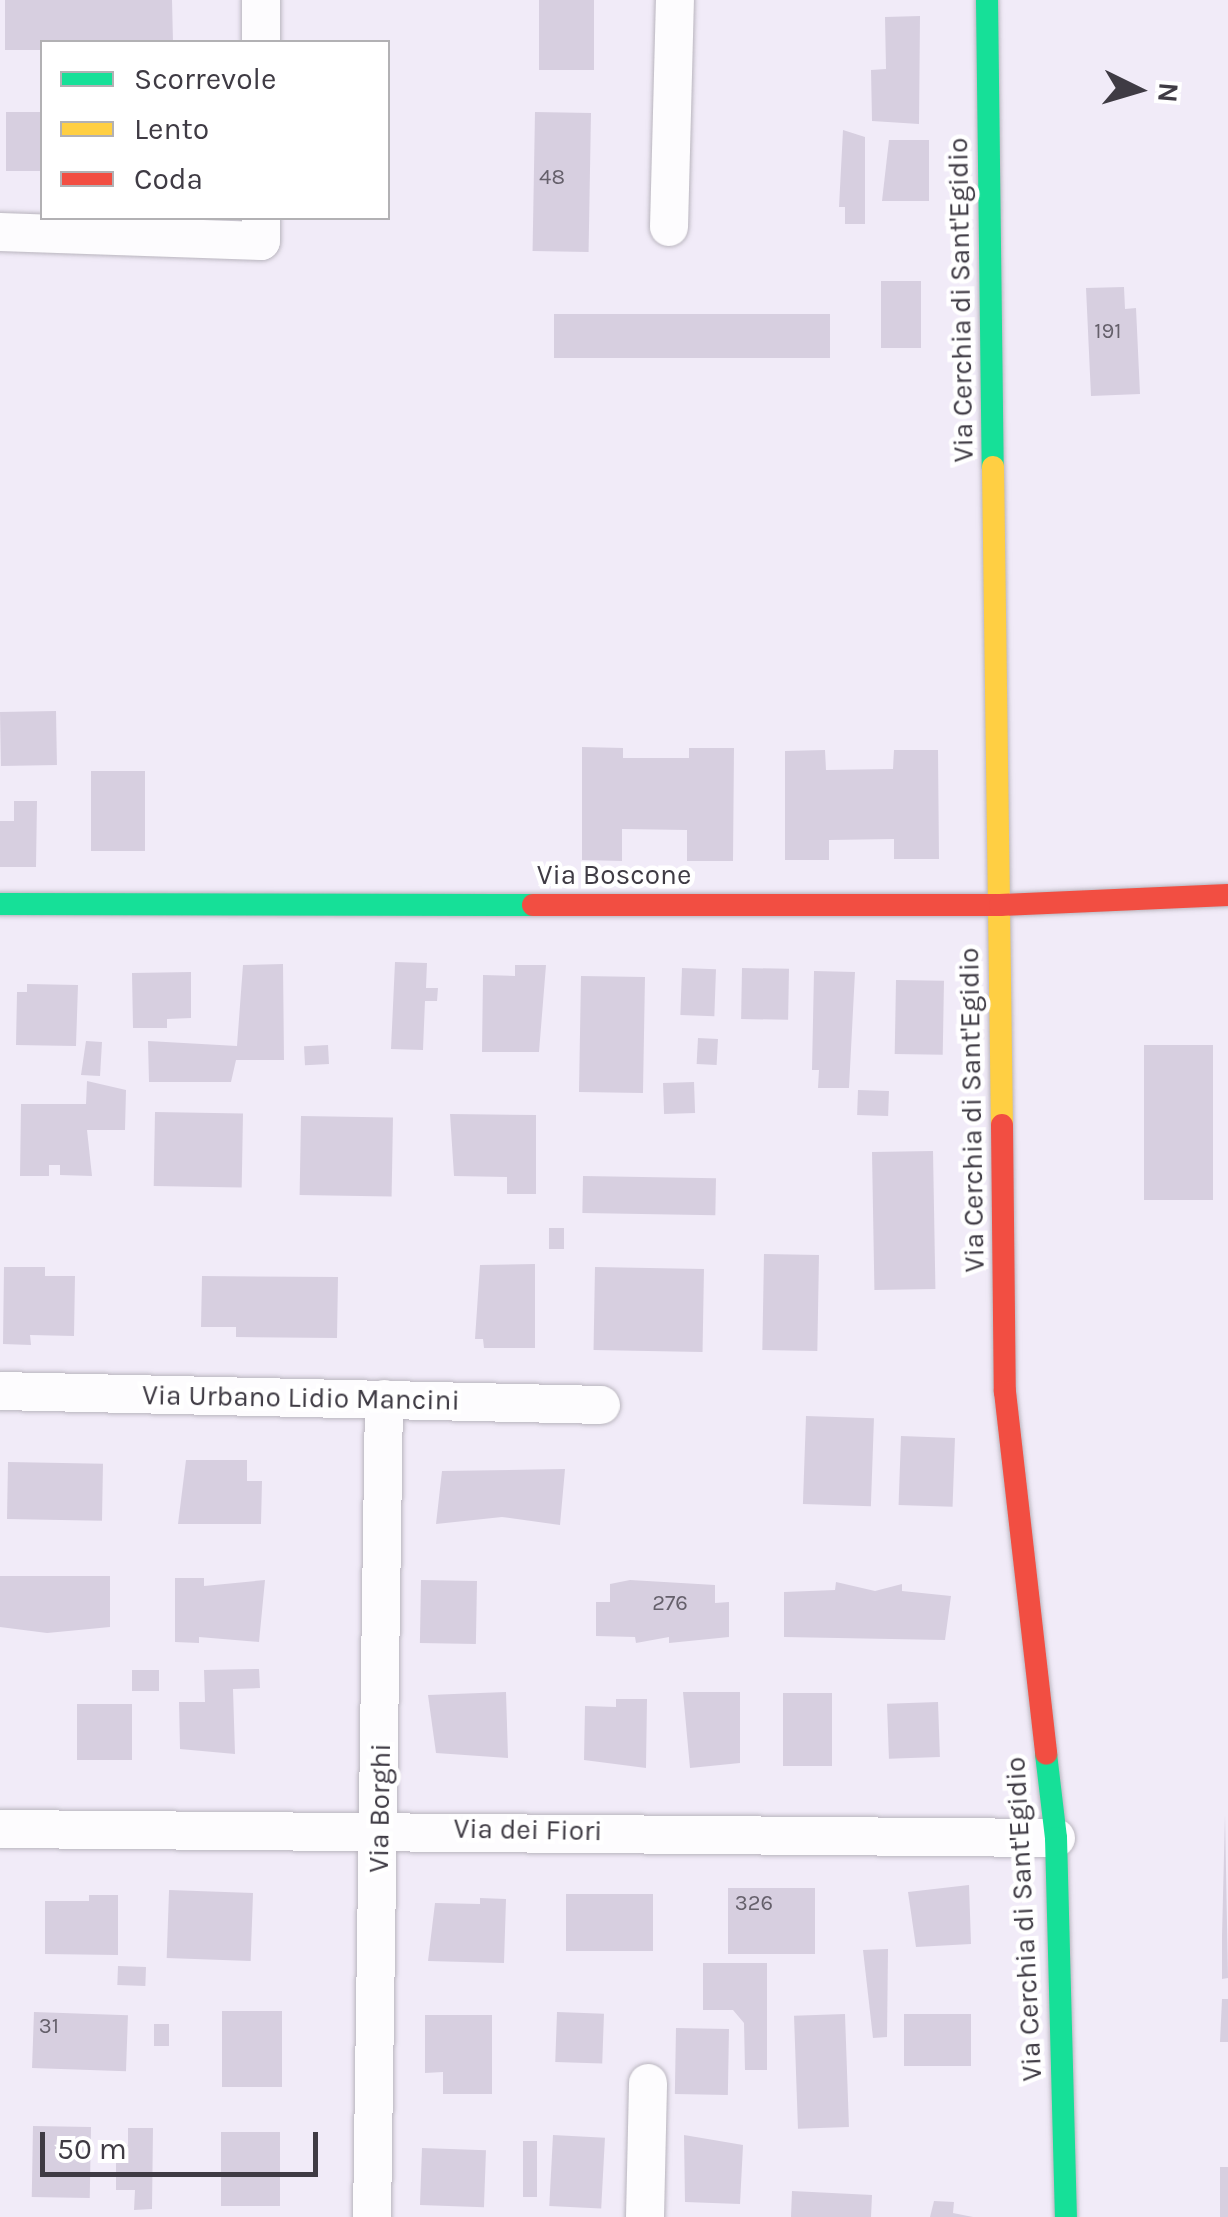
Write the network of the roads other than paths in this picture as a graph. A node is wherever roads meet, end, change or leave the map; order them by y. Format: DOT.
graph roads {
  1 [pos="260,0"];
  2 [pos="675,0"];
  3 [pos="987,0"];
  4 [pos="261,40"];
  5 [pos="669,227"];
  6 [pos="261,229"];
  7 [pos="0,232"];
  8 [pos="1228,895"];
  9 [pos="0,904"];
  10 [pos="1000,905"];
  11 [pos="0,1390"];
  12 [pos="384,1399"];
  13 [pos="601,1405"];
  14 [pos="380,1828"];
  15 [pos="0,1829"];
  16 [pos="1056,1838"];
  17 [pos="648,2083"];
  18 [pos="372,2217"];
  19 [pos="645,2217"];
  20 [pos="1066,2217"];
  1 -- 4 [label="street"];
  2 -- 5 [label="street"];
  3 -- 10 [label="street, Via Cerchia di Sant'Egidio"];
  6 -- 7 [label="street"];
  8 -- 10 [label="street, Via Boscone"];
  9 -- 10 [label="street, Via Boscone"];
  10 -- 16 [label="street, Via Cerchia di Sant'Egidio"];
  11 -- 12 [label="street, Via Urbano Lidio Mancini"];
  12 -- 13 [label="street, Via Urbano Lidio Mancini"];
  12 -- 14 [label="street, Via Borghi"];
  14 -- 15 [label="street, Via dei Fiori"];
  14 -- 16 [label="street, Via dei Fiori"];
  14 -- 18 [label="street, Via Borghi"];
  16 -- 20 [label="street, Via Cerchia di Sant'Egidio"];
  17 -- 19 [label="street"];
}
